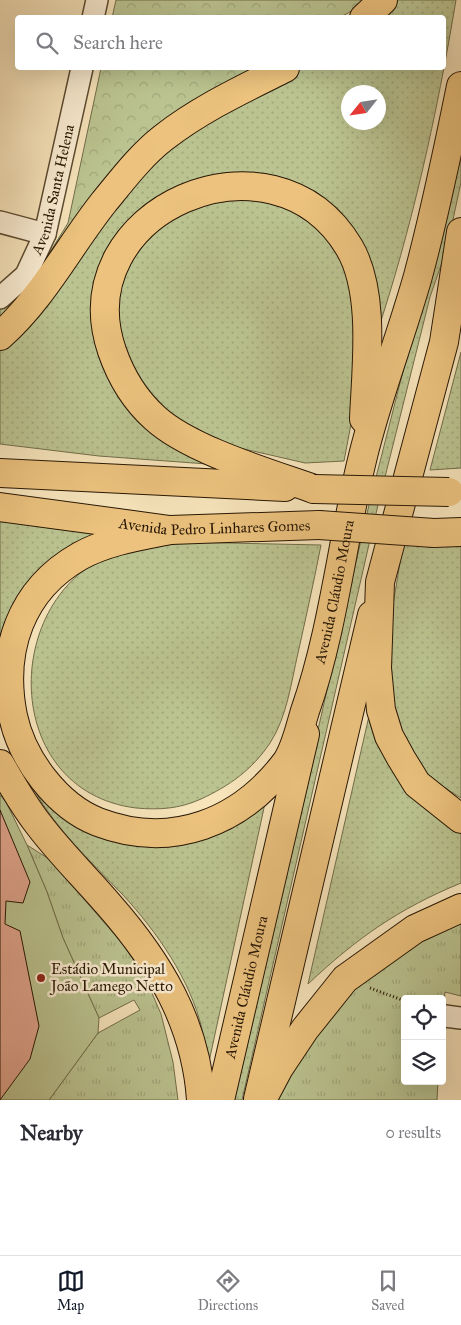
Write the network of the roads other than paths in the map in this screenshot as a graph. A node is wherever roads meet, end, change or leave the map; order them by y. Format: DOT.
graph roads {
  1 [pos="97,0"];
  2 [pos="383,0"];
  3 [pos="94,15"];
  4 [pos="367,15"];
  5 [pos="82,70"];
  6 [pos="280,70"];
  7 [pos="461,86"];
  8 [pos="0,222"];
  9 [pos="461,232"];
  10 [pos="45,234"];
  11 [pos="0,298"];
  12 [pos="461,305"];
  13 [pos="0,336"];
  14 [pos="444,342"];
  15 [pos="363,454"];
  16 [pos="0,473"];
  17 [pos="314,489"];
  18 [pos="455,492"];
  19 [pos="0,507"];
  20 [pos="170,530"];
  21 [pos="461,532"];
  22 [pos="380,582"];
  23 [pos="320,670"];
  24 [pos="0,764"];
  25 [pos="461,818"];
  26 [pos="461,908"];
  27 [pos="201,1100"];
  28 [pos="220,1100"];
  29 [pos="257,1100"];
  30 [pos="262,1100"];
  1 -- 3 [label="street"];
  2 -- 4 [label="main road"];
  5 -- 10 [label="street, Avenida Santa Helena"];
  6 -- 13 [label="main road"];
  7 -- 15 [label="main road, Avenida Cláudio Moura"];
  8 -- 10 [label="street"];
  9 -- 14 [label="main road"];
  10 -- 11 [label="street, Avenida Santa Helena"];
  12 -- 14 [label="main road"];
  14 -- 22 [label="main road"];
  15 -- 17 [label="main road"];
  15 -- 23 [label="main road, Avenida Cláudio Moura"];
  16 -- 17 [label="main road"];
  17 -- 18 [label="main road, bridge"];
  19 -- 20 [label="main road, Avenida Pedro Linhares Gomes"];
  20 -- 21 [label="main road, Avenida Pedro Linhares Gomes, bridge"];
  20 -- 23 [label="main road"];
  22 -- 25 [label="main road"];
  22 -- 29 [label="main road"];
  23 -- 28 [label="main road, Avenida Cláudio Moura"];
  24 -- 27 [label="main road"];
  26 -- 30 [label="main road"];
}
